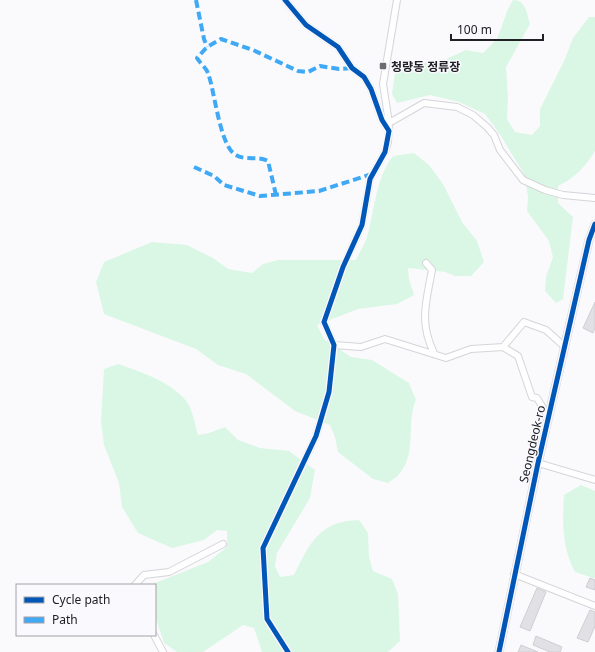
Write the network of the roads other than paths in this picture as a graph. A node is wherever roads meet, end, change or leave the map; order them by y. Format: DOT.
graph roads {
  1 [pos="285,0"];
  2 [pos="397,0"];
  3 [pos="389,123"];
  4 [pos="389,131"];
  5 [pos="595,198"];
  6 [pos="595,224"];
  7 [pos="592,242"];
  8 [pos="426,263"];
  9 [pos="334,345"];
  10 [pos="503,347"];
  11 [pos="565,347"];
  12 [pos="434,354"];
  13 [pos="548,416"];
  14 [pos="538,463"];
  15 [pos="595,480"];
  16 [pos="223,544"];
  17 [pos="514,574"];
  18 [pos="136,584"];
  19 [pos="595,606"];
  20 [pos="155,636"];
  21 [pos="163,652"];
  22 [pos="288,652"];
  23 [pos="499,652"];
  1 -- 4 [label="street"];
  2 -- 3 [label="street"];
  3 -- 4 [label="street"];
  3 -- 5 [label="street"];
  4 -- 9 [label="street"];
  6 -- 7 [label="street, Seongdeok-ro"];
  7 -- 11 [label="street, Seongdeok-ro"];
  8 -- 12 [label="street"];
  9 -- 12 [label="street"];
  9 -- 22 [label="street"];
  10 -- 11 [label="street"];
  10 -- 12 [label="street"];
  10 -- 13 [label="street"];
  11 -- 13 [label="street, Seongdeok-ro"];
  13 -- 14 [label="street, Seongdeok-ro"];
  14 -- 15 [label="street, Seongdeok-ro"];
  14 -- 17 [label="street, Seongdeok-ro"];
  16 -- 18 [label="street"];
  17 -- 19 [label="street"];
  17 -- 23 [label="street, Seongdeok-ro"];
  20 -- 21 [label="street"];
}
